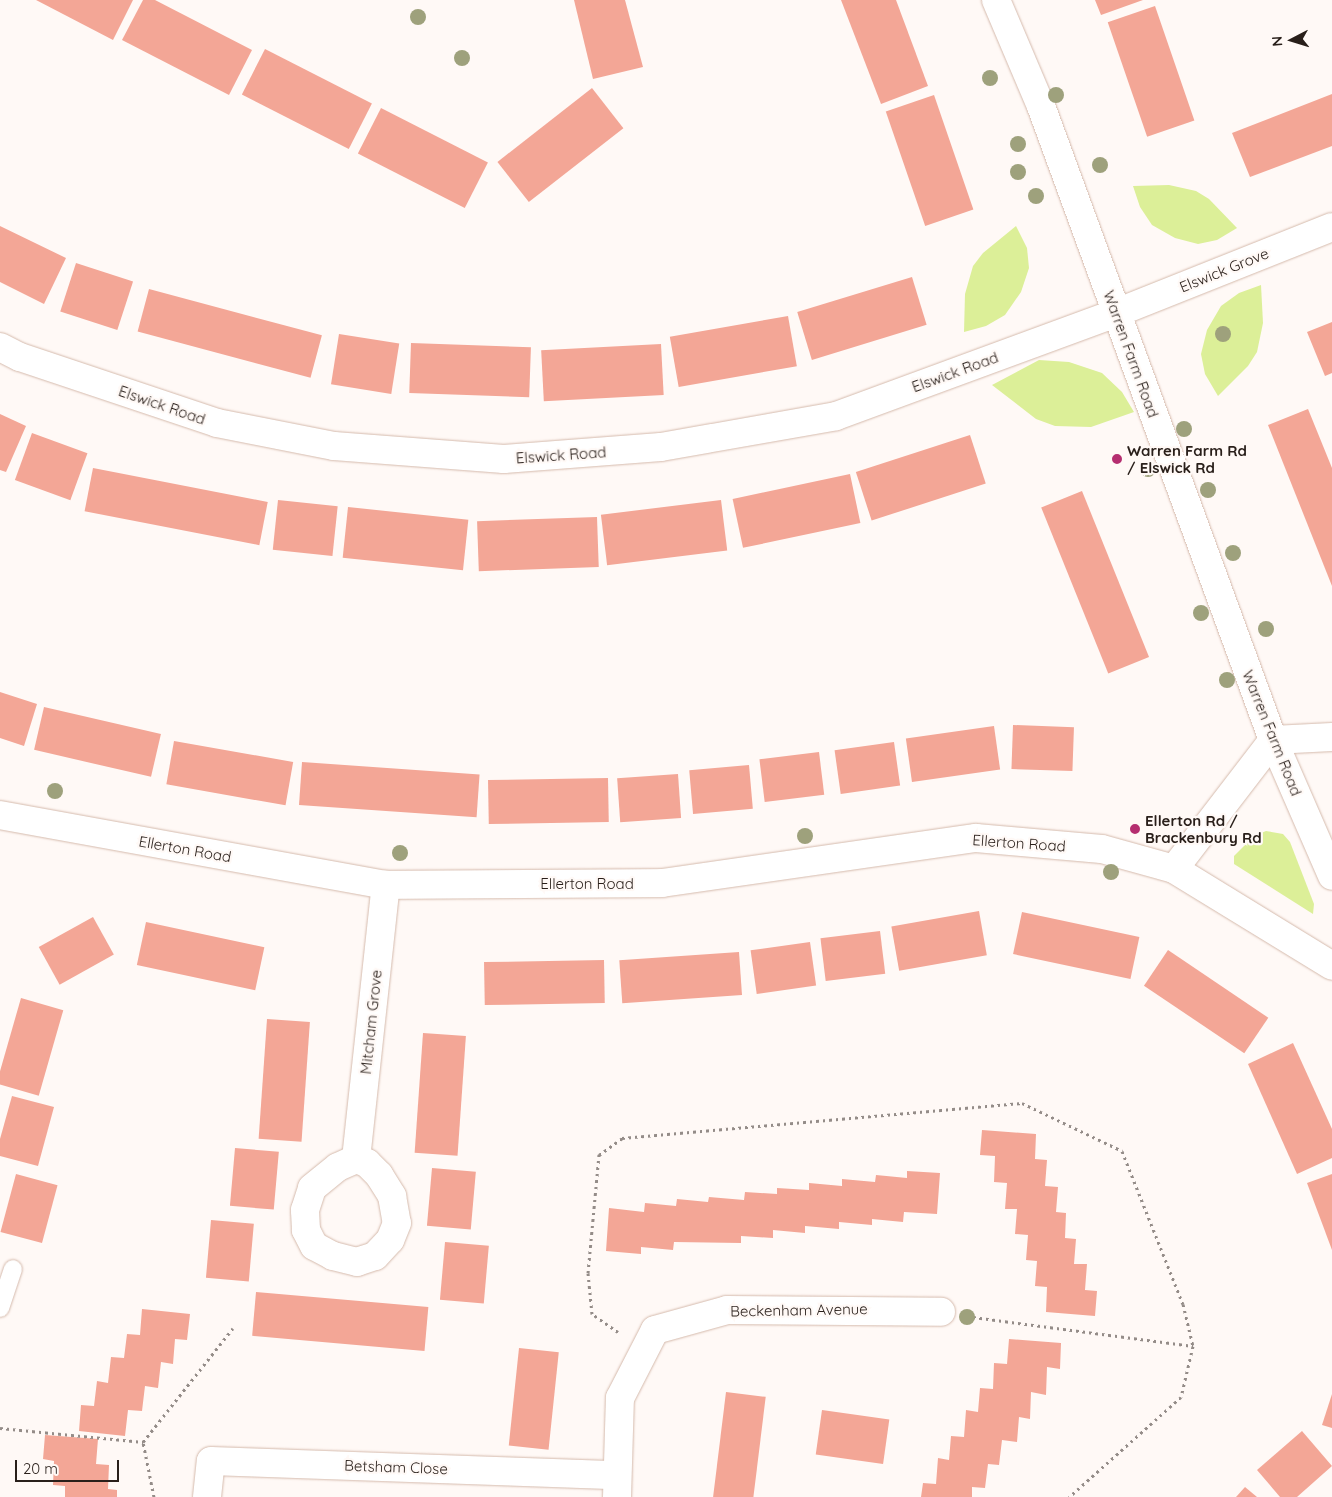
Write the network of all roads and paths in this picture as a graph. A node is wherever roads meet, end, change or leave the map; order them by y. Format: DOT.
graph roads {
  1 [pos="996,0"];
  2 [pos="1332,227"];
  3 [pos="1116,313"];
  4 [pos="0,347"];
  5 [pos="1332,736"];
  6 [pos="1273,740"];
  7 [pos="0,816"];
  8 [pos="1174,869"];
  9 [pos="1332,876"];
  10 [pos="386,885"];
  11 [pos="1332,966"];
  12 [pos="356,1159"];
  13 [pos="13,1269"];
  14 [pos="0,1308"];
  15 [pos="941,1312"];
  16 [pos="233,1328"];
  17 [pos="1193,1346"];
  18 [pos="645,1350"];
  19 [pos="0,1428"];
  20 [pos="142,1442"];
  21 [pos="617,1486"];
  22 [pos="154,1497"];
  23 [pos="207,1497"];
  24 [pos="1068,1497"];
  1 -- 3 [label="street, Warren Farm Road"];
  2 -- 3 [label="street, Elswick Grove"];
  3 -- 4 [label="street, Elswick Road"];
  3 -- 6 [label="street, Warren Farm Road"];
  5 -- 6 [label="street"];
  6 -- 8 [label="street"];
  6 -- 9 [label="street, Warren Farm Road"];
  7 -- 10 [label="street, Ellerton Road"];
  8 -- 10 [label="street, Ellerton Road"];
  8 -- 11 [label="street, Ellerton Road"];
  10 -- 12 [label="street, Mitcham Grove"];
  13 -- 14 [label="lane"];
  15 -- 17 [label="path"];
  15 -- 18 [label="street, Beckenham Avenue"];
  16 -- 20 [label="path"];
  17 -- 18 [label="path"];
  17 -- 24 [label="path"];
  18 -- 21 [label="street, Beckenham Avenue"];
  19 -- 20 [label="path"];
  20 -- 22 [label="path"];
  21 -- 23 [label="street, Betsham Close"];
}
